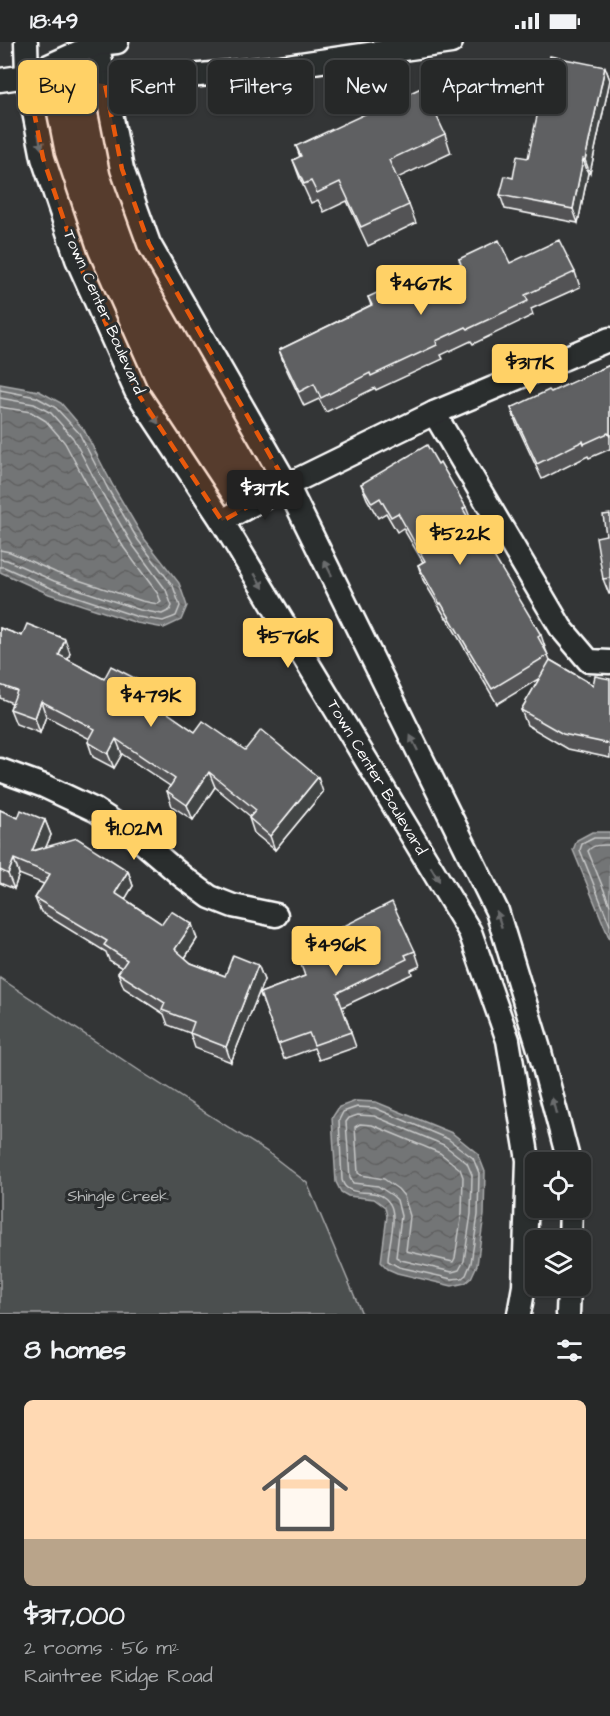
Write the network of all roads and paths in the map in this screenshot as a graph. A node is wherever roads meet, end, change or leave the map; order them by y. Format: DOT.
graph roads {
  1 [pos="26,42"];
  2 [pos="451,42"];
  3 [pos="104,43"];
  4 [pos="27,60"];
  5 [pos="64,60"];
  6 [pos="18,77"];
  7 [pos="0,80"];
  8 [pos="97,83"];
  9 [pos="105,84"];
  10 [pos="34,114"];
  11 [pos="610,339"];
  12 [pos="434,413"];
  13 [pos="287,485"];
  14 [pos="222,521"];
  15 [pos="610,662"];
  16 [pos="0,770"];
  17 [pos="276,915"];
  18 [pos="566,1152"];
  19 [pos="569,1296"];
  20 [pos="519,1314"];
  21 [pos="568,1314"];
  1 -- 4 [label="street, Town Center Boulevard"];
  2 -- 9 [label="street"];
  3 -- 5 [label="street"];
  3 -- 9 [label="street"];
  6 -- 7 [label="street"];
  8 -- 9 [label="street"];
  9 -- 13 [label="street"];
  10 -- 14 [label="street, Town Center Boulevard, one-way"];
  11 -- 12 [label="street"];
  12 -- 13 [label="street"];
  12 -- 15 [label="street"];
  13 -- 14 [label="street"];
  18 -- 13 [label="street, one-way"];
  14 -- 20 [label="street, Town Center Boulevard, one-way"];
  16 -- 17 [label="street"];
  19 -- 21 [label="street"];
}
